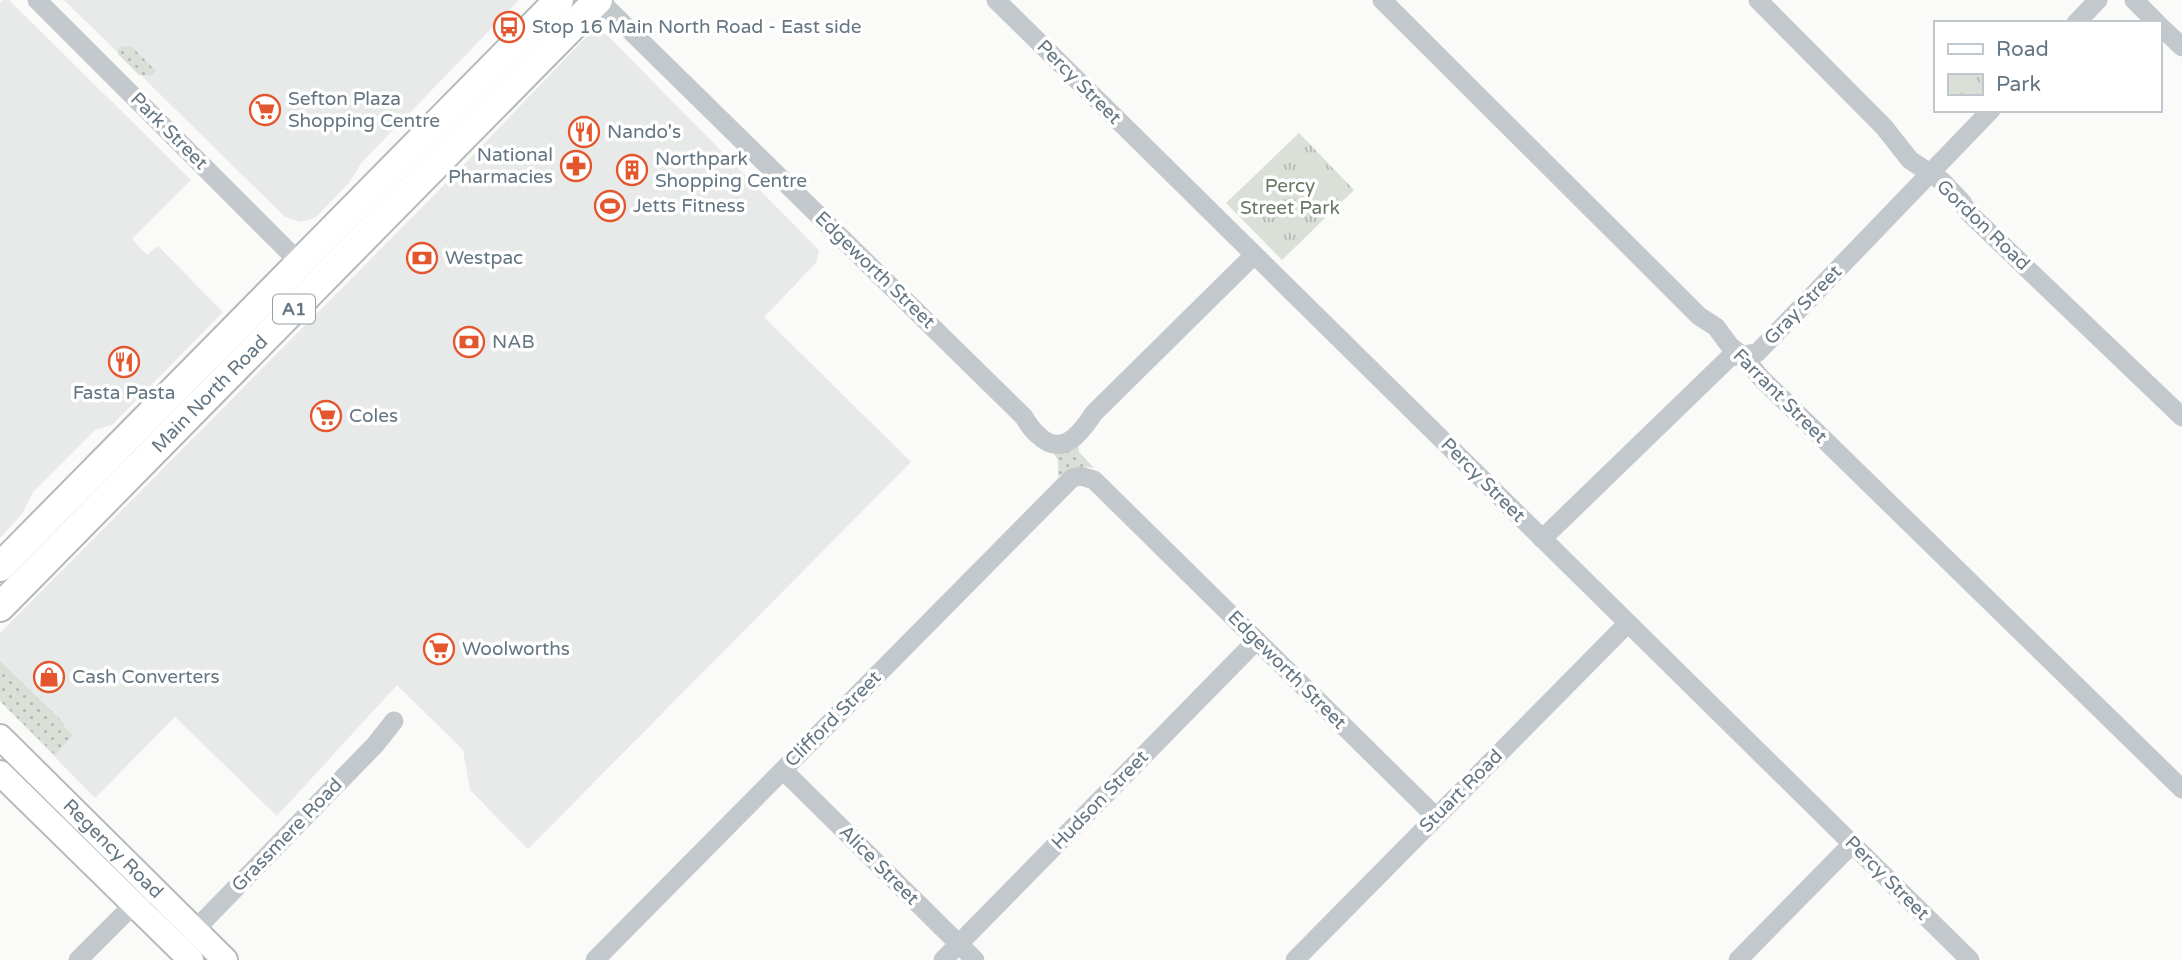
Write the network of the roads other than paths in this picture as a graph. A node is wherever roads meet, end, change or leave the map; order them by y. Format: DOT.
graph roads {
  1 [pos="37,0"];
  2 [pos="559,0"];
  3 [pos="599,0"];
  4 [pos="996,0"];
  5 [pos="1382,0"];
  6 [pos="1758,0"];
  7 [pos="2098,0"];
  8 [pos="2134,0"];
  9 [pos="2078,21"];
  10 [pos="2155,21"];
  11 [pos="2161,27"];
  12 [pos="2182,47"];
  13 [pos="1989,112"];
  14 [pos="1930,174"];
  15 [pos="1254,255"];
  16 [pos="300,263"];
  17 [pos="1743,356"];
  18 [pos="2182,417"];
  19 [pos="1072,478"];
  20 [pos="1542,538"];
  21 [pos="0,567"];
  22 [pos="0,607"];
  23 [pos="1628,622"];
  24 [pos="1256,640"];
  25 [pos="394,722"];
  26 [pos="0,737"];
  27 [pos="783,770"];
  28 [pos="0,773"];
  29 [pos="2182,789"];
  30 [pos="1436,817"];
  31 [pos="1852,844"];
  32 [pos="151,886"];
  33 [pos="133,904"];
  34 [pos="959,944"];
  35 [pos="188,946"];
  36 [pos="78,960"];
  37 [pos="225,960"];
  38 [pos="595,960"];
  39 [pos="943,960"];
  40 [pos="975,960"];
  41 [pos="1295,960"];
  42 [pos="1738,960"];
  43 [pos="1970,960"];
  1 -- 16 [label="street, Park Street"];
  2 -- 16 [label="highway, Main North Road / A1"];
  3 -- 15 [label="street, Edgeworth Street"];
  3 -- 22 [label="highway, Main North Road / A1"];
  4 -- 15 [label="street, Percy Street"];
  5 -- 17 [label="street, Farrant Street"];
  6 -- 14 [label="street, Gordon Road"];
  7 -- 9 [label="street"];
  8 -- 10 [label="street"];
  11 -- 12 [label="street"];
  13 -- 14 [label="street, Gray Street"];
  14 -- 17 [label="street, Gray Street"];
  14 -- 18 [label="street, Gordon Road"];
  15 -- 20 [label="street, Percy Street"];
  16 -- 21 [label="highway, Main North Road / A1"];
  17 -- 20 [label="street, Gray Street"];
  17 -- 29 [label="street, Farrant Street"];
  19 -- 24 [label="street, Edgeworth Street"];
  19 -- 27 [label="street, Clifford Street"];
  20 -- 23 [label="street, Percy Street"];
  23 -- 30 [label="street, Stuart Road"];
  23 -- 31 [label="street, Percy Street"];
  24 -- 30 [label="street, Edgeworth Street"];
  24 -- 34 [label="street, Hudson Street"];
  25 -- 35 [label="street, Grassmere Road"];
  26 -- 32 [label="main road, Regency Road"];
  27 -- 34 [label="street, Alice Street"];
  27 -- 38 [label="street, Clifford Street"];
  28 -- 33 [label="main road, Regency Road"];
  30 -- 41 [label="street, Stuart Road"];
  31 -- 42 [label="street"];
  31 -- 43 [label="street, Percy Street"];
  32 -- 33 [label="street"];
  32 -- 35 [label="main road, Regency Road"];
  33 -- 35 [label="main road, Regency Road"];
  33 -- 36 [label="street"];
  34 -- 39 [label="street, Hudson Street"];
  34 -- 40 [label="street, Alice Street"];
  35 -- 37 [label="main road, Regency Road"];
}
